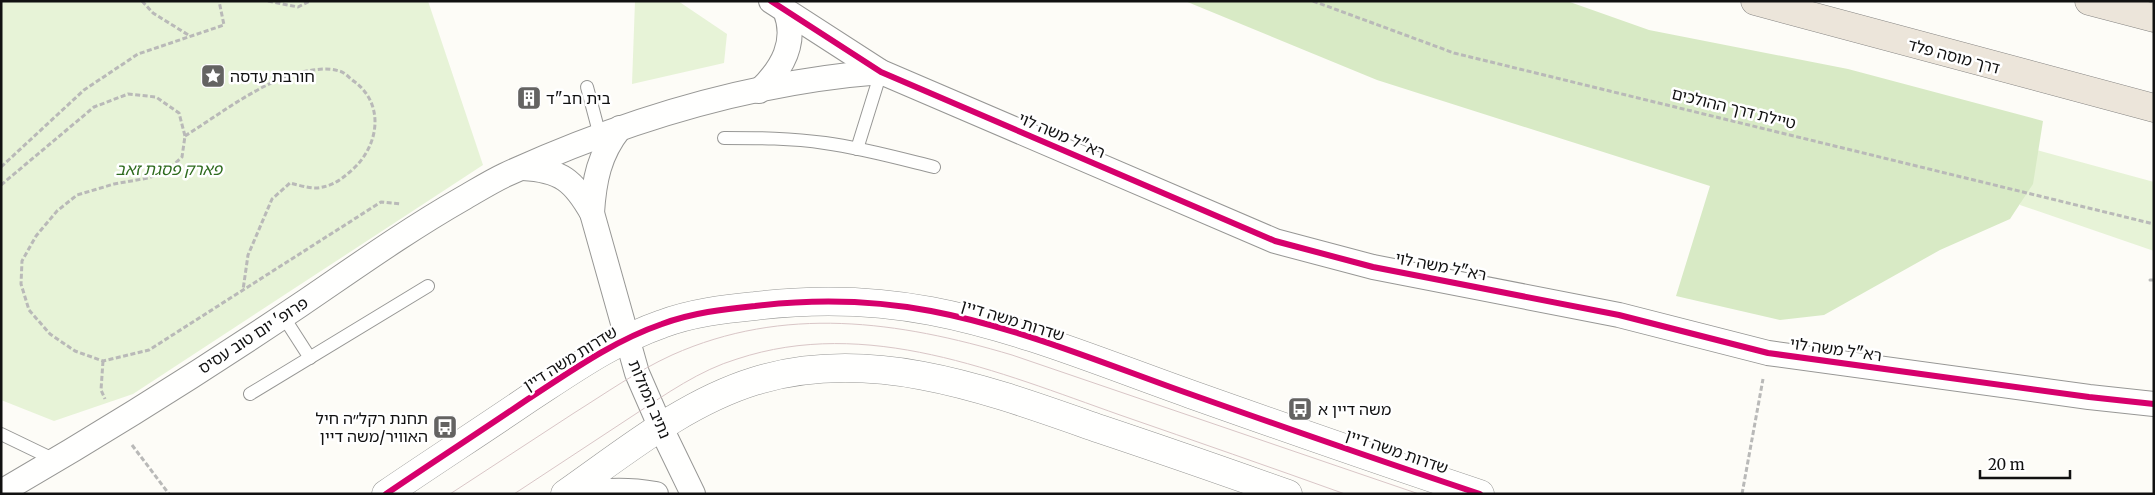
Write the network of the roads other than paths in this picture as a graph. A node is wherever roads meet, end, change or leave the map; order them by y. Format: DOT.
graph roads {
  1 [pos="1755,1"];
  2 [pos="2089,1"];
  3 [pos="778,6"];
  4 [pos="2154,18"];
  5 [pos="881,72"];
  6 [pos="587,87"];
  7 [pos="759,91"];
  8 [pos="2154,108"];
  9 [pos="610,132"];
  10 [pos="724,138"];
  11 [pos="857,149"];
  12 [pos="934,167"];
  13 [pos="513,171"];
  14 [pos="592,213"];
  15 [pos="428,286"];
  16 [pos="283,316"];
  17 [pos="626,339"];
  18 [pos="310,358"];
  19 [pos="250,394"];
  20 [pos="2154,404"];
  21 [pos="661,428"];
  22 [pos="1,434"];
  23 [pos="55,460"];
  24 [pos="1,492"];
  25 [pos="386,494"];
  26 [pos="565,494"];
  27 [pos="585,494"];
  28 [pos="656,494"];
  29 [pos="693,494"];
  30 [pos="1288,494"];
  31 [pos="1480,494"];
  1 -- 8 [label="highway, דרך מוסה פלד"];
  2 -- 4 [label="highway"];
  3 -- 5 [label="street, רא\"ל משה לוי"];
  3 -- 7 [label="street"];
  5 -- 7 [label="street, פרופ' יום טוב עסיס"];
  5 -- 11 [label="lane"];
  5 -- 20 [label="street, רא\"ל משה לוי"];
  6 -- 9 [label="lane"];
  7 -- 9 [label="street, פרופ' יום טוב עסיס"];
  9 -- 13 [label="street, פרופ' יום טוב עסיס"];
  9 -- 14 [label="street, נתיב המזלות"];
  10 -- 11 [label="lane"];
  11 -- 12 [label="lane"];
  13 -- 14 [label="street, נתיב המזלות"];
  13 -- 16 [label="street, פרופ' יום טוב עסיס"];
  14 -- 17 [label="street, נתיב המזלות"];
  15 -- 18 [label="lane"];
  16 -- 18 [label="lane"];
  16 -- 23 [label="street, פרופ' יום טוב עסיס"];
  17 -- 21 [label="street, נתיב המזלות"];
  17 -- 25 [label="street, שדרות משה דיין"];
  17 -- 31 [label="street, שדרות משה דיין"];
  18 -- 19 [label="lane"];
  21 -- 26 [label="street"];
  21 -- 29 [label="street, נתיב המזלות"];
  21 -- 30 [label="street"];
  22 -- 23 [label="lane"];
  23 -- 24 [label="street, פרופ' יום טוב עסיס"];
  27 -- 28 [label="street"];
}
